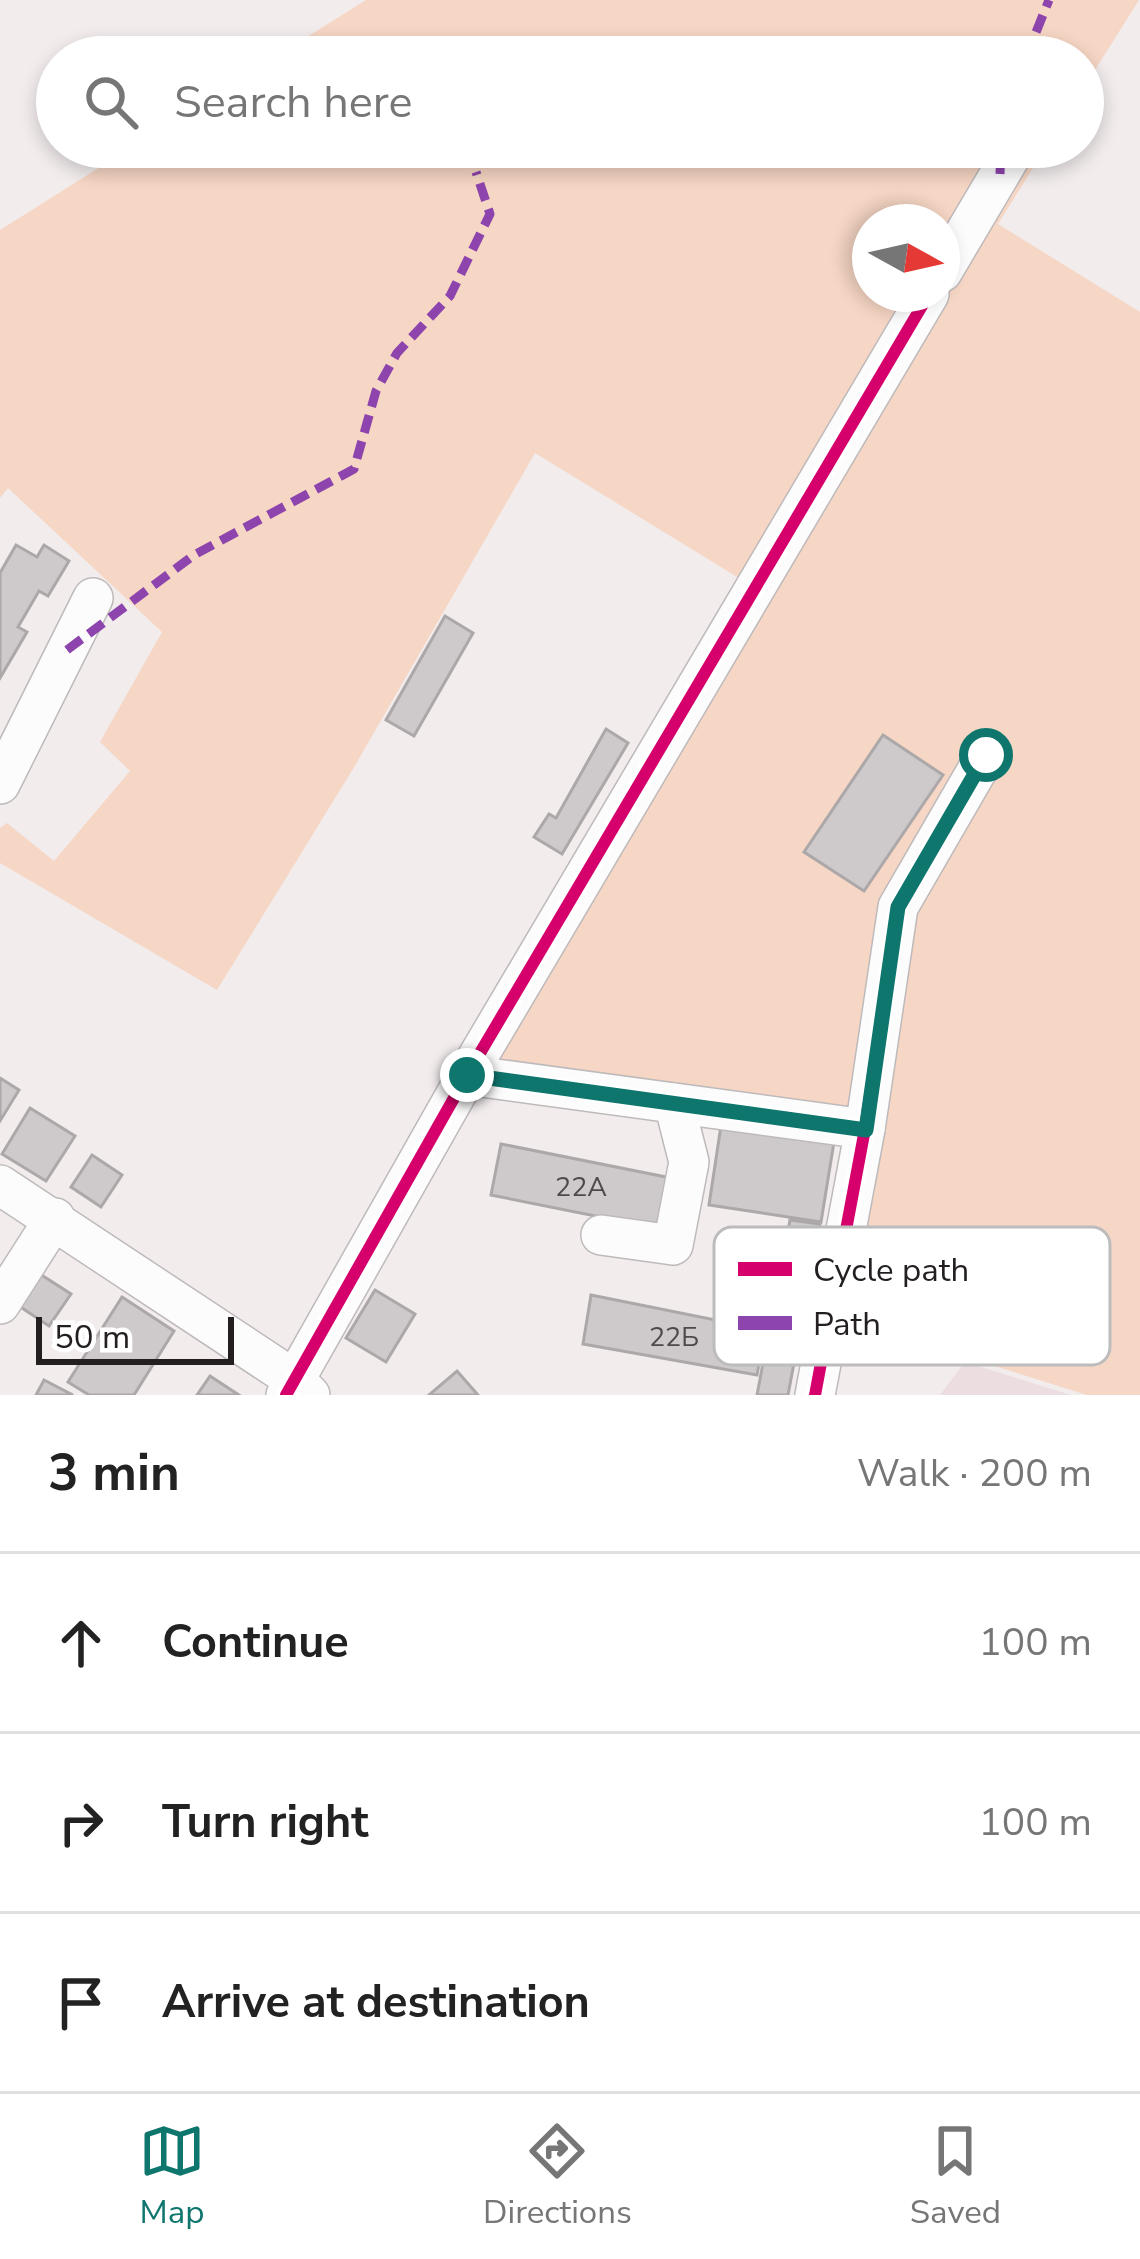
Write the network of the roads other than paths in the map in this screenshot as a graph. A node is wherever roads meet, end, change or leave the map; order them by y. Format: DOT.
graph roads {
  1 [pos="1004,168"];
  2 [pos="960,242"];
  3 [pos="918,312"];
  4 [pos="93,598"];
  5 [pos="986,755"];
  6 [pos="0,784"];
  7 [pos="467,1075"];
  8 [pos="674,1103"];
  9 [pos="866,1130"];
  10 [pos="0,1185"];
  11 [pos="55,1218"];
  12 [pos="847,1227"];
  13 [pos="601,1235"];
  14 [pos="0,1304"];
  15 [pos="821,1365"];
  16 [pos="297,1390"];
  17 [pos="815,1395"];
  1 -- 2 [label="street"];
  3 -- 7 [label="street"];
  4 -- 6 [label="street"];
  5 -- 9 [label="street"];
  7 -- 8 [label="street"];
  7 -- 16 [label="street"];
  8 -- 9 [label="street"];
  8 -- 13 [label="street"];
  9 -- 12 [label="street"];
  10 -- 11 [label="street"];
  11 -- 14 [label="street"];
  11 -- 16 [label="street"];
  15 -- 17 [label="street"];
}
